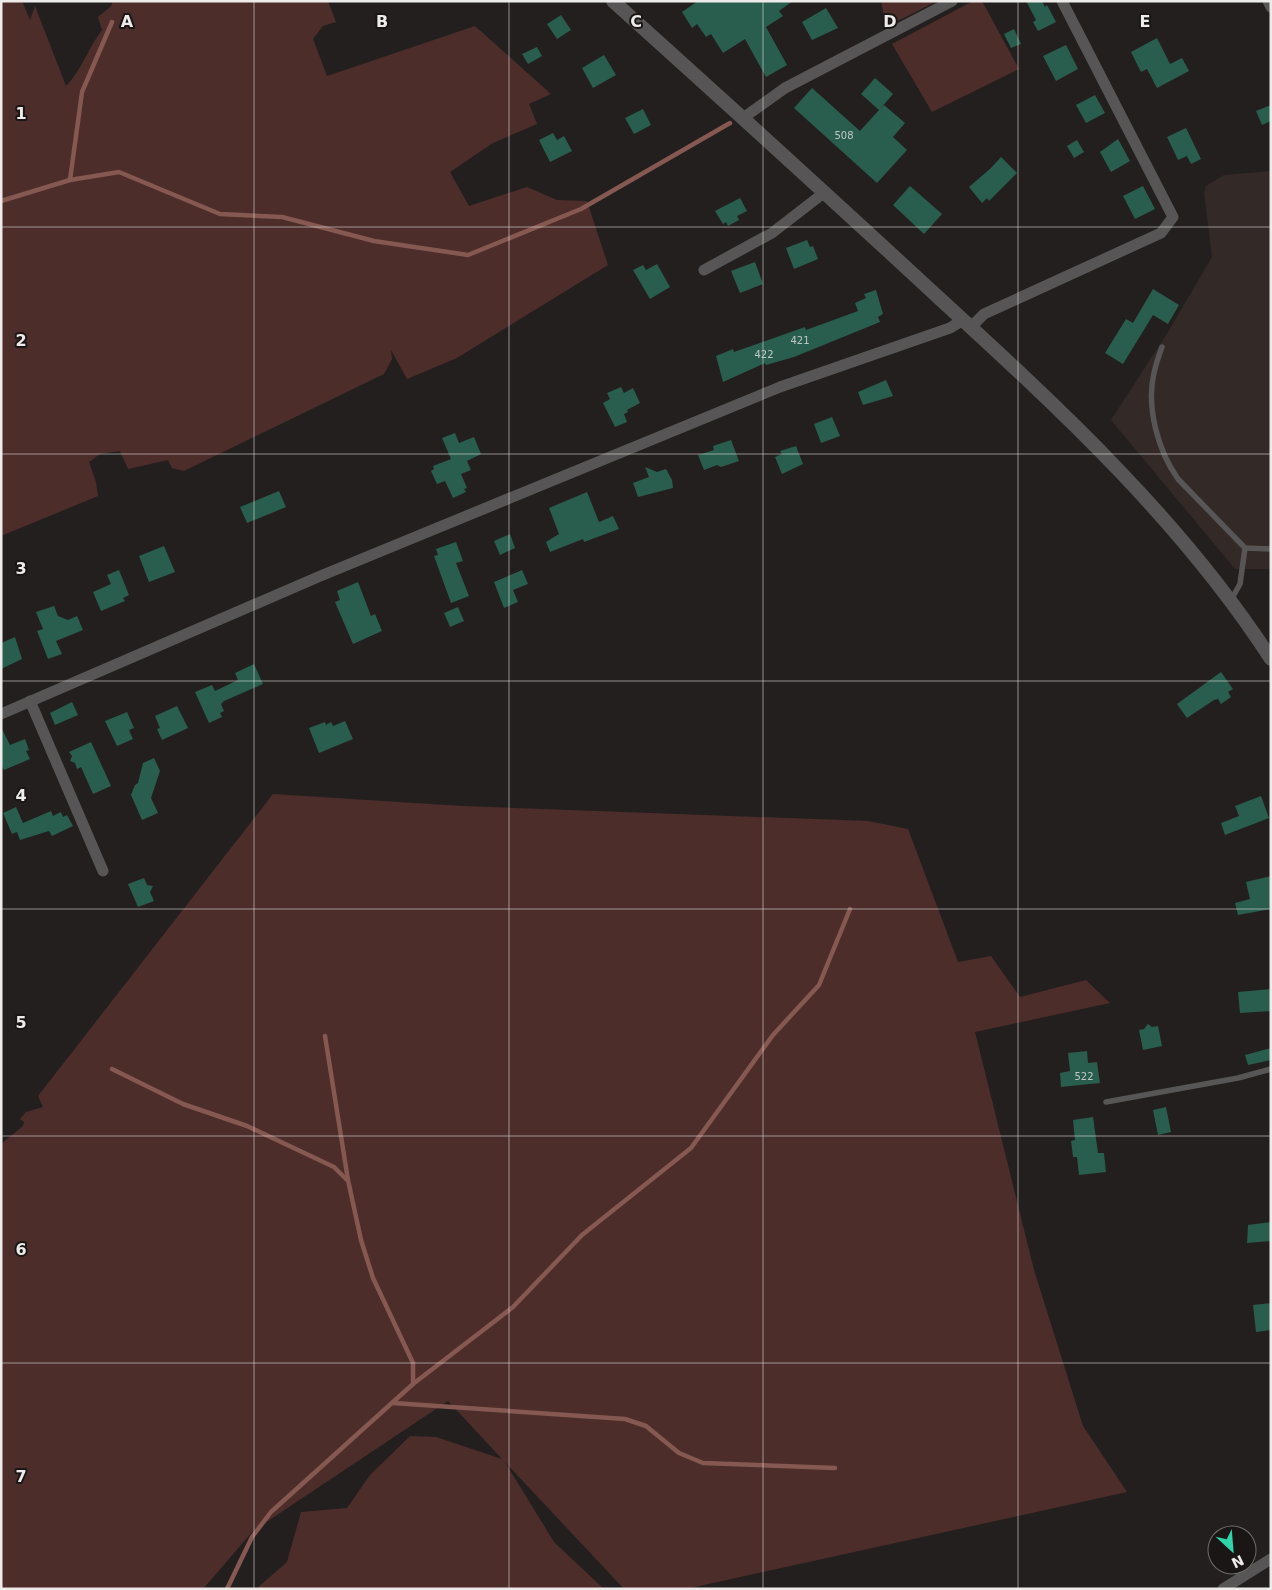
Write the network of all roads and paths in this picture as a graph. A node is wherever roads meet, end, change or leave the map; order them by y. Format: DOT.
graph roads {
  1 [pos="613,1"];
  2 [pos="952,1"];
  3 [pos="1062,1"];
  4 [pos="1268,1"];
  5 [pos="1271,7"];
  6 [pos="743,118"];
  7 [pos="825,192"];
  8 [pos="704,270"];
  9 [pos="967,323"];
  10 [pos="1162,347"];
  11 [pos="1245,548"];
  12 [pos="1271,549"];
  13 [pos="1231,600"];
  14 [pos="1271,659"];
  15 [pos="30,701"];
  16 [pos="1,714"];
  17 [pos="103,871"];
  18 [pos="1271,1069"];
  19 [pos="1106,1102"];
  20 [pos="1271,1559"];
  21 [pos="1223,1589"];
  1 -- 6 [label="street"];
  2 -- 6 [label="street"];
  3 -- 9 [label="street"];
  4 -- 5 [label="street"];
  6 -- 7 [label="street"];
  7 -- 8 [label="street"];
  7 -- 9 [label="street"];
  9 -- 13 [label="street"];
  9 -- 15 [label="street"];
  10 -- 11 [label="lane"];
  11 -- 12 [label="lane"];
  11 -- 13 [label="lane"];
  13 -- 14 [label="street"];
  15 -- 16 [label="street"];
  15 -- 17 [label="street"];
  18 -- 19 [label="lane"];
  20 -- 21 [label="street"];
}
